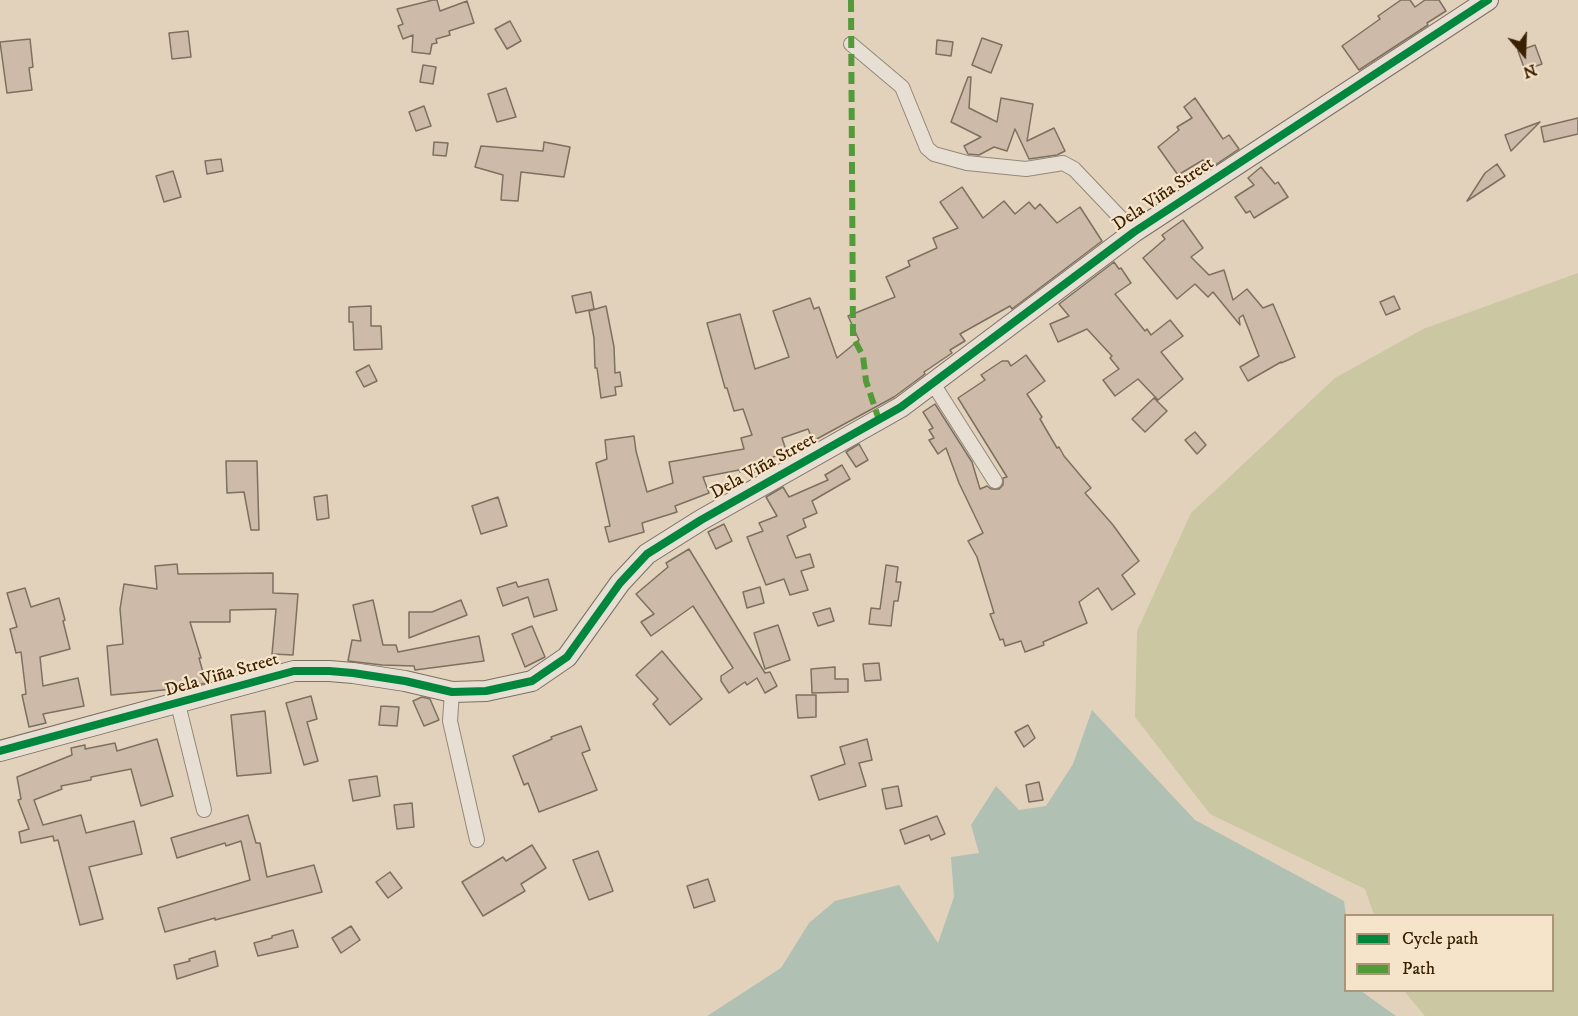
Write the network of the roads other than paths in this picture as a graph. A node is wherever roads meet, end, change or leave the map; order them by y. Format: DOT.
graph roads {
  1 [pos="1488,0"];
  2 [pos="851,44"];
  3 [pos="1134,232"];
  4 [pos="932,382"];
  5 [pos="995,481"];
  6 [pos="452,692"];
  7 [pos="178,704"];
  8 [pos="0,751"];
  9 [pos="204,810"];
  10 [pos="477,840"];
  1 -- 3 [label="street, Dela Viña Street"];
  2 -- 3 [label="street"];
  3 -- 4 [label="street, Dela Viña Street"];
  4 -- 5 [label="street"];
  4 -- 6 [label="street, Dela Viña Street"];
  6 -- 7 [label="street, Dela Viña Street"];
  6 -- 10 [label="street"];
  7 -- 8 [label="street, Dela Viña Street"];
  7 -- 9 [label="street"];
}
